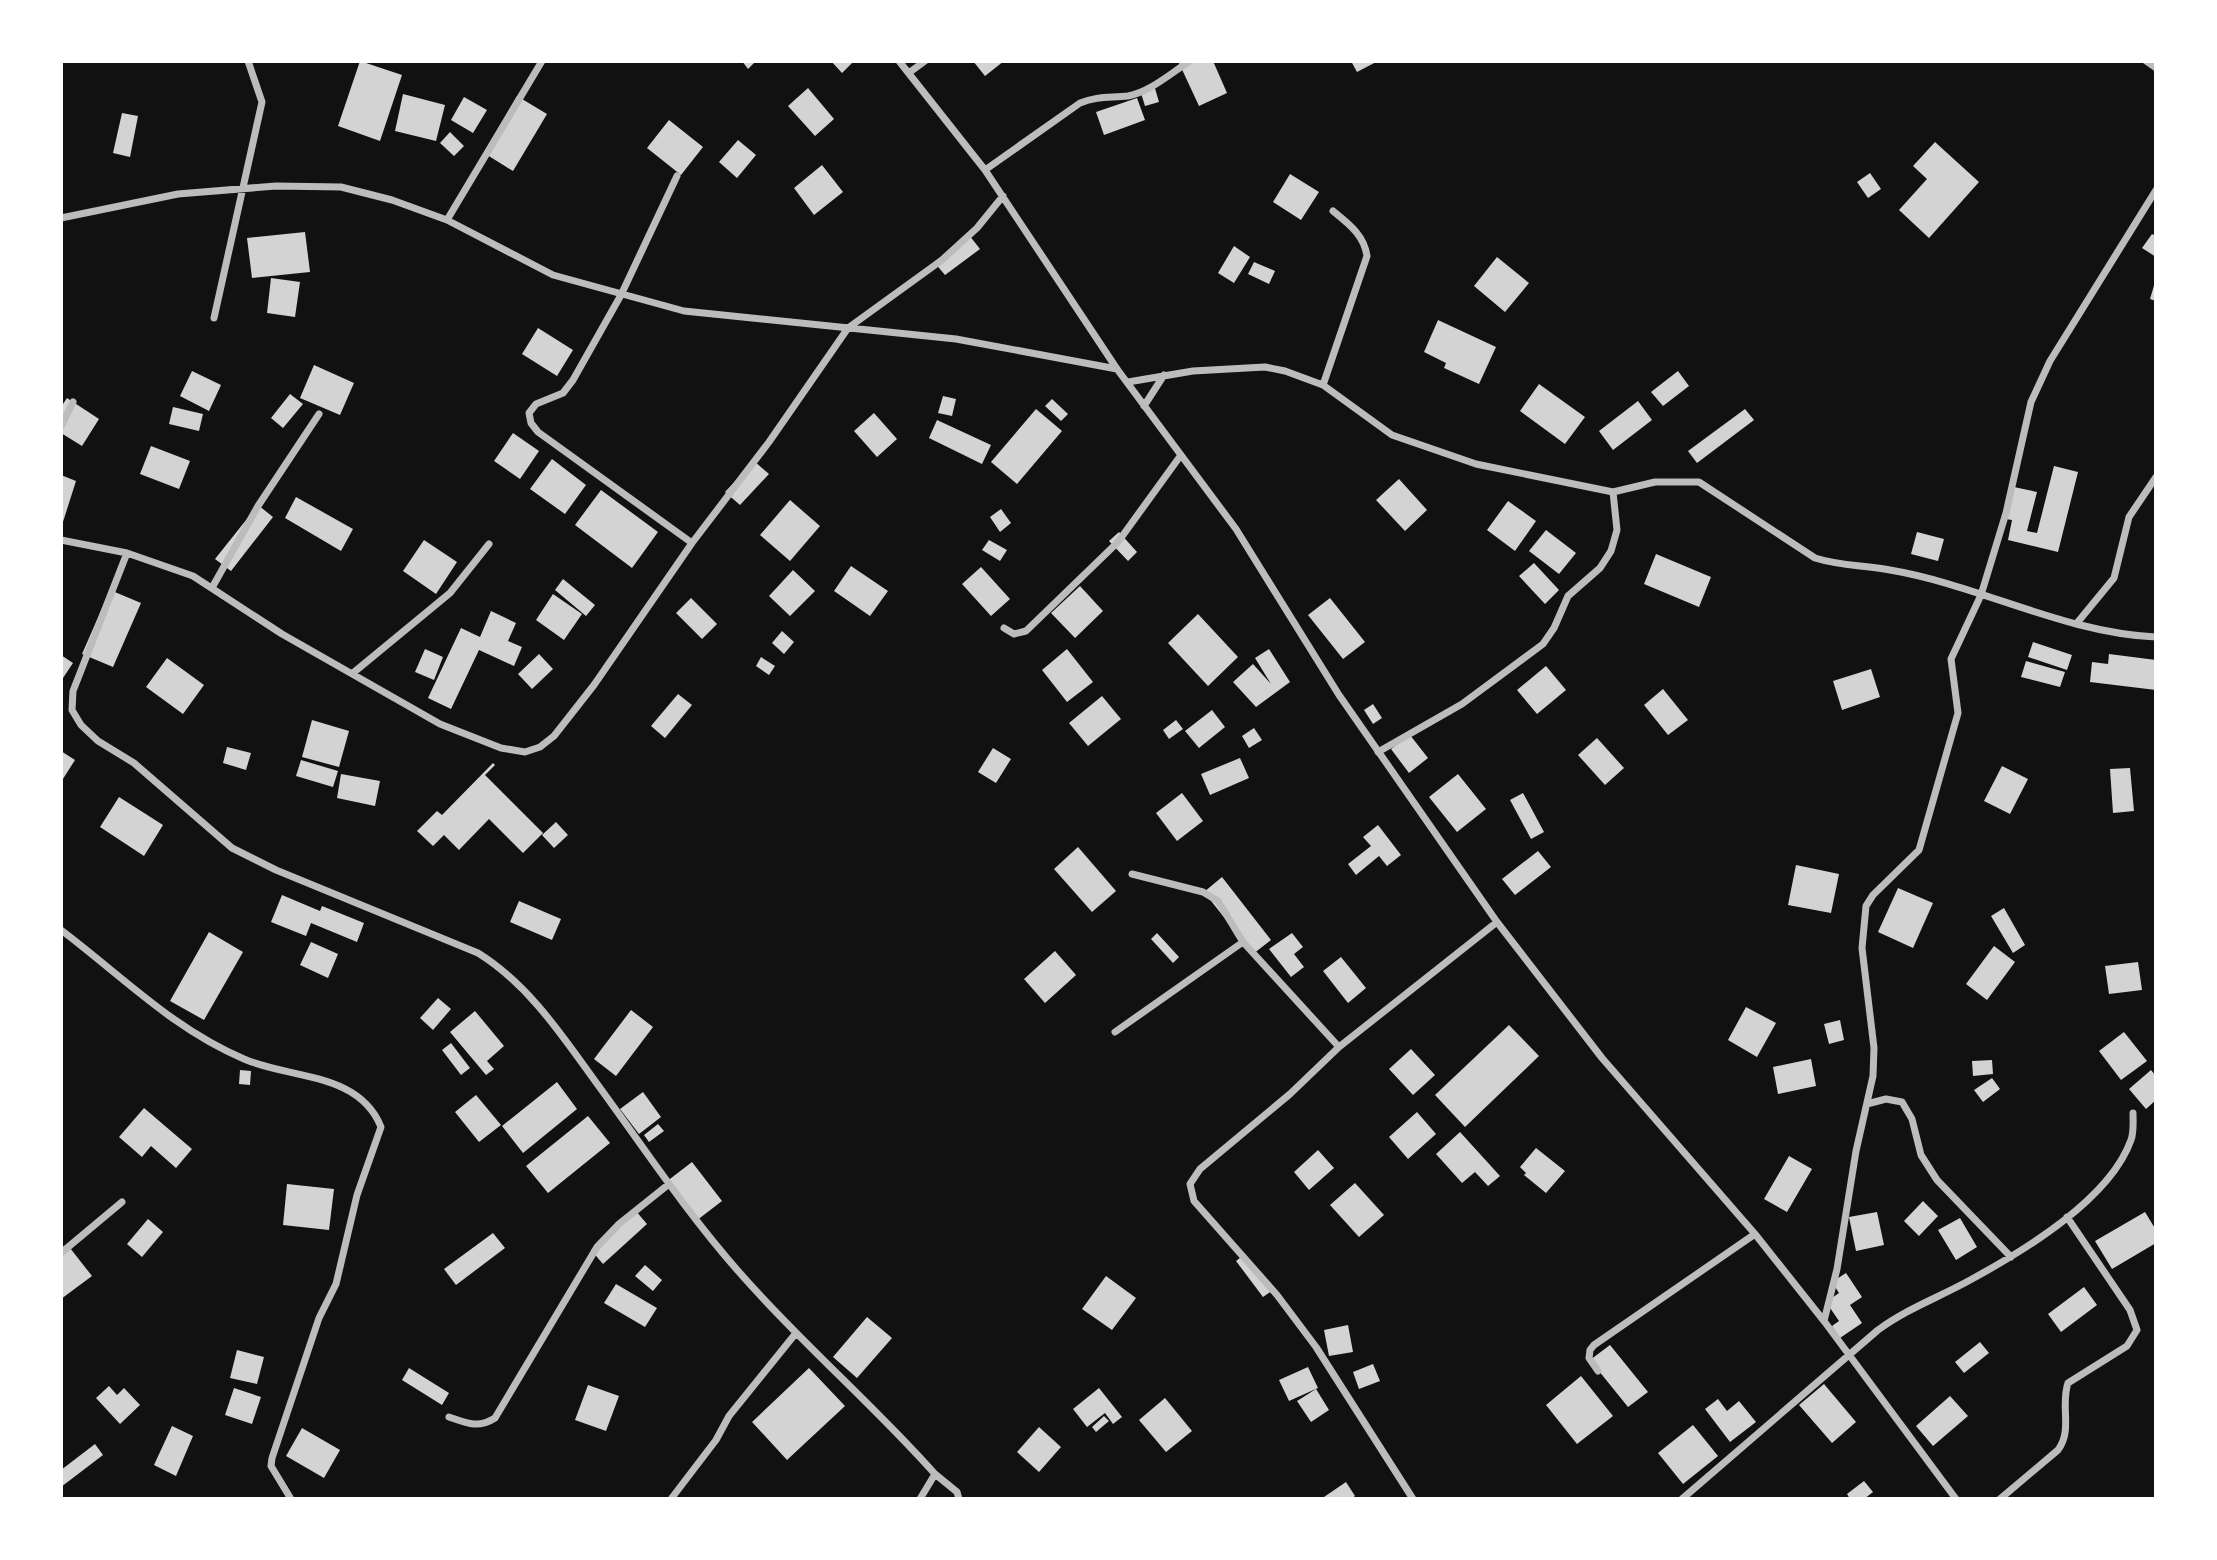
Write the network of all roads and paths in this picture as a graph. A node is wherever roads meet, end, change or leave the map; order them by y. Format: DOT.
graph roads {
  1 [pos="248,61"];
  2 [pos="542,61"];
  3 [pos="899,61"];
  4 [pos="925,61"];
  5 [pos="1190,61"];
  6 [pos="2146,61"];
  7 [pos="2156,68"];
  8 [pos="910,72"];
  9 [pos="985,170"];
  10 [pos="677,176"];
  11 [pos="2156,190"];
  12 [pos="241,191"];
  13 [pos="1003,196"];
  14 [pos="1333,211"];
  15 [pos="61,219"];
  16 [pos="447,220"];
  17 [pos="621,295"];
  18 [pos="214,318"];
  19 [pos="848,328"];
  20 [pos="1116,369"];
  21 [pos="1164,375"];
  22 [pos="1128,382"];
  23 [pos="1323,384"];
  24 [pos="73,402"];
  25 [pos="1144,406"];
  26 [pos="319,415"];
  27 [pos="61,427"];
  28 [pos="1181,455"];
  29 [pos="2156,477"];
  30 [pos="1613,492"];
  31 [pos="61,540"];
  32 [pos="692,543"];
  33 [pos="489,544"];
  34 [pos="127,553"];
  35 [pos="213,586"];
  36 [pos="1981,595"];
  37 [pos="2077,623"];
  38 [pos="1004,628"];
  39 [pos="2156,637"];
  40 [pos="354,673"];
  41 [pos="1378,752"];
  42 [pos="1132,874"];
  43 [pos="1497,922"];
  44 [pos="61,930"];
  45 [pos="1243,942"];
  46 [pos="1115,1032"];
  47 [pos="1339,1046"];
  48 [pos="1867,1104"];
  49 [pos="2133,1113"];
  50 [pos="669,1184"];
  51 [pos="122,1202"];
  52 [pos="2067,1217"];
  53 [pos="1755,1234"];
  54 [pos="61,1253"];
  55 [pos="2011,1257"];
  56 [pos="1824,1321"];
  57 [pos="796,1333"];
  58 [pos="1849,1357"];
  59 [pos="1598,1371"];
  60 [pos="449,1417"];
  61 [pos="935,1474"];
  62 [pos="676,1497"];
  63 [pos="291,1499"];
  64 [pos="920,1499"];
  65 [pos="959,1499"];
  66 [pos="1413,1499"];
  67 [pos="1682,1499"];
  68 [pos="1956,1499"];
  69 [pos="2000,1499"];
  1 -- 12 [label="street"];
  2 -- 16 [label="street"];
  3 -- 8 [label="street"];
  4 -- 8 [label="street"];
  5 -- 9 [label="street"];
  6 -- 7 [label="street"];
  8 -- 9 [label="street"];
  9 -- 13 [label="street"];
  10 -- 17 [label="street"];
  11 -- 36 [label="street"];
  12 -- 15 [label="street"];
  12 -- 16 [label="street"];
  12 -- 18 [label="street"];
  13 -- 19 [label="street"];
  13 -- 20 [label="street"];
  14 -- 23 [label="street"];
  16 -- 17 [label="street"];
  17 -- 19 [label="street"];
  17 -- 32 [label="street"];
  19 -- 20 [label="street"];
  19 -- 32 [label="street"];
  20 -- 22 [label="street"];
  21 -- 22 [label="street"];
  21 -- 23 [label="street"];
  21 -- 25 [label="street"];
  22 -- 25 [label="street"];
  23 -- 30 [label="street"];
  24 -- 27 [label="street"];
  25 -- 28 [label="street"];
  26 -- 35 [label="street"];
  28 -- 38 [label="street"];
  28 -- 41 [label="street"];
  29 -- 37 [label="street"];
  30 -- 36 [label="street"];
  30 -- 41 [label="street"];
  31 -- 34 [label="street"];
  32 -- 40 [label="street"];
  33 -- 40 [label="street"];
  34 -- 35 [label="street"];
  34 -- 50 [label="street"];
  35 -- 40 [label="street"];
  36 -- 37 [label="street"];
  36 -- 48 [label="street"];
  37 -- 39 [label="street"];
  41 -- 43 [label="street"];
  42 -- 45 [label="street"];
  43 -- 47 [label="street"];
  43 -- 53 [label="street"];
  44 -- 63 [label="street"];
  45 -- 46 [label="street"];
  45 -- 47 [label="street"];
  47 -- 66 [label="street"];
  48 -- 55 [label="street"];
  48 -- 56 [label="street"];
  49 -- 52 [label="street"];
  50 -- 57 [label="street"];
  50 -- 60 [label="street"];
  51 -- 54 [label="street"];
  52 -- 55 [label="street"];
  52 -- 69 [label="street"];
  53 -- 56 [label="street"];
  53 -- 59 [label="street"];
  55 -- 58 [label="street"];
  56 -- 58 [label="street"];
  57 -- 61 [label="street"];
  57 -- 62 [label="street"];
  58 -- 67 [label="street"];
  58 -- 68 [label="street"];
  61 -- 64 [label="street"];
  61 -- 65 [label="street"];
}
